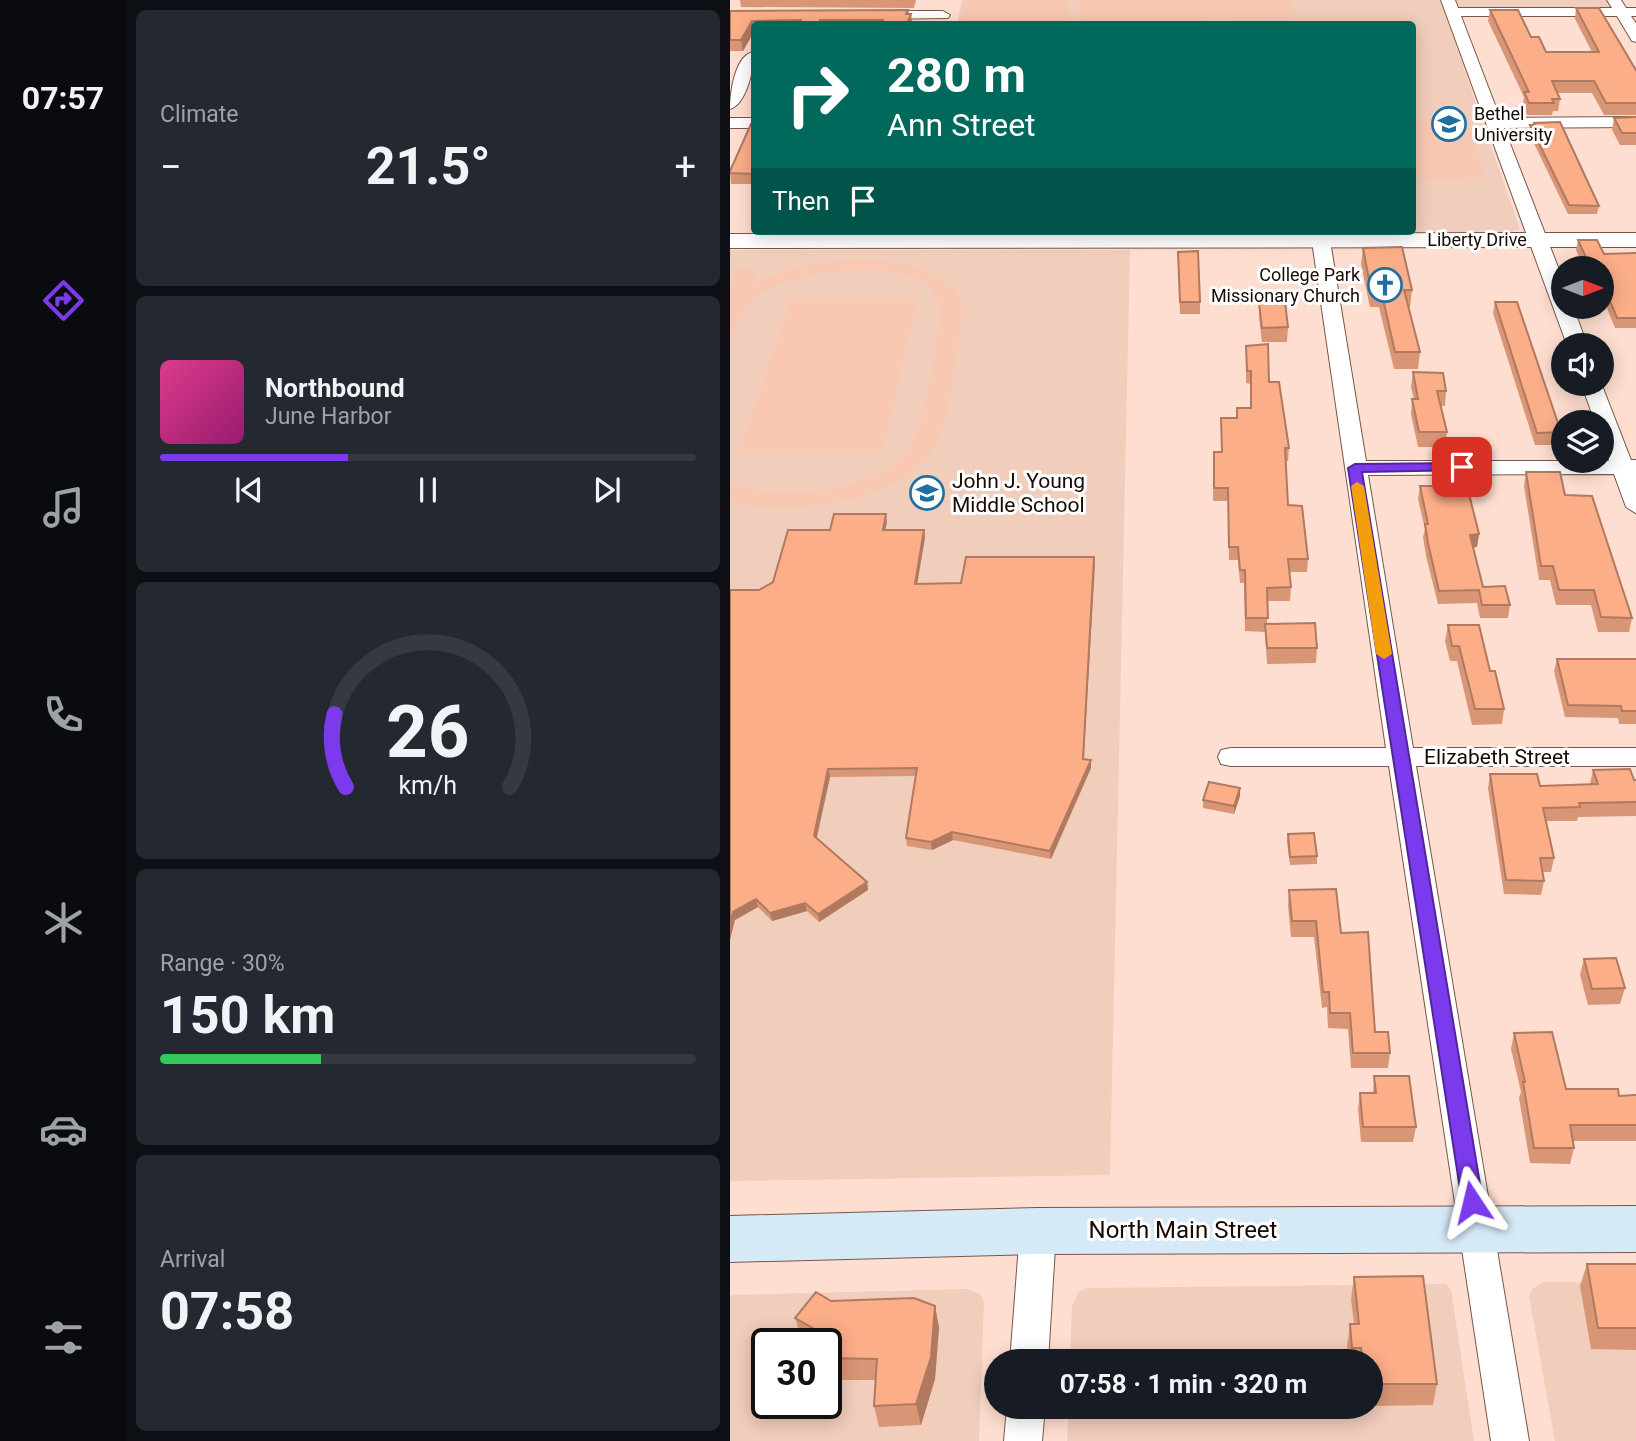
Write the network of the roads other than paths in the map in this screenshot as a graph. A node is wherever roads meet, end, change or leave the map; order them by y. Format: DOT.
graph roads {
  1 [pos="1450,6"];
  2 [pos="1624,8"];
  3 [pos="943,13"];
  4 [pos="863,15"];
  5 [pos="1636,38"];
  6 [pos="751,60"];
  7 [pos="730,104"];
  8 [pos="1636,122"];
  9 [pos="730,123"];
  10 [pos="751,123"];
  11 [pos="1494,123"];
  12 [pos="888,237"];
  13 [pos="1538,240"];
  14 [pos="1636,240"];
  15 [pos="730,241"];
  16 [pos="1321,241"];
  17 [pos="1551,274"];
  18 [pos="1597,396"];
  19 [pos="1629,467"];
  20 [pos="1355,468"];
  21 [pos="1636,508"];
  22 [pos="1231,757"];
  23 [pos="1400,757"];
  24 [pos="1636,757"];
  25 [pos="1477,1229"];
  26 [pos="1636,1229"];
  27 [pos="1038,1231"];
  28 [pos="730,1239"];
  29 [pos="1030,1349"];
  30 [pos="1025,1419"];
  31 [pos="1023,1441"];
  32 [pos="1510,1441"];
  1 -- 2 [label="street"];
  1 -- 11 [label="street"];
  2 -- 5 [label="street"];
  3 -- 4 [label="street"];
  6 -- 7 [label="street"];
  8 -- 11 [label="street"];
  9 -- 10 [label="street"];
  11 -- 13 [label="street"];
  12 -- 15 [label="street, Liberty Drive"];
  12 -- 16 [label="street, Liberty Drive"];
  13 -- 14 [label="street, Liberty Drive"];
  13 -- 16 [label="street, Liberty Drive"];
  13 -- 17 [label="street"];
  16 -- 20 [label="street"];
  18 -- 19 [label="street"];
  19 -- 20 [label="street"];
  19 -- 21 [label="street"];
  20 -- 23 [label="street"];
  22 -- 23 [label="street, Elizabeth Street"];
  23 -- 24 [label="street, Elizabeth Street"];
  23 -- 25 [label="street"];
  25 -- 26 [label="main road, North Main Street"];
  25 -- 27 [label="main road, North Main Street"];
  25 -- 32 [label="street"];
  27 -- 28 [label="main road, North Main Street"];
  27 -- 29 [label="street"];
  30 -- 31 [label="street"];
}
